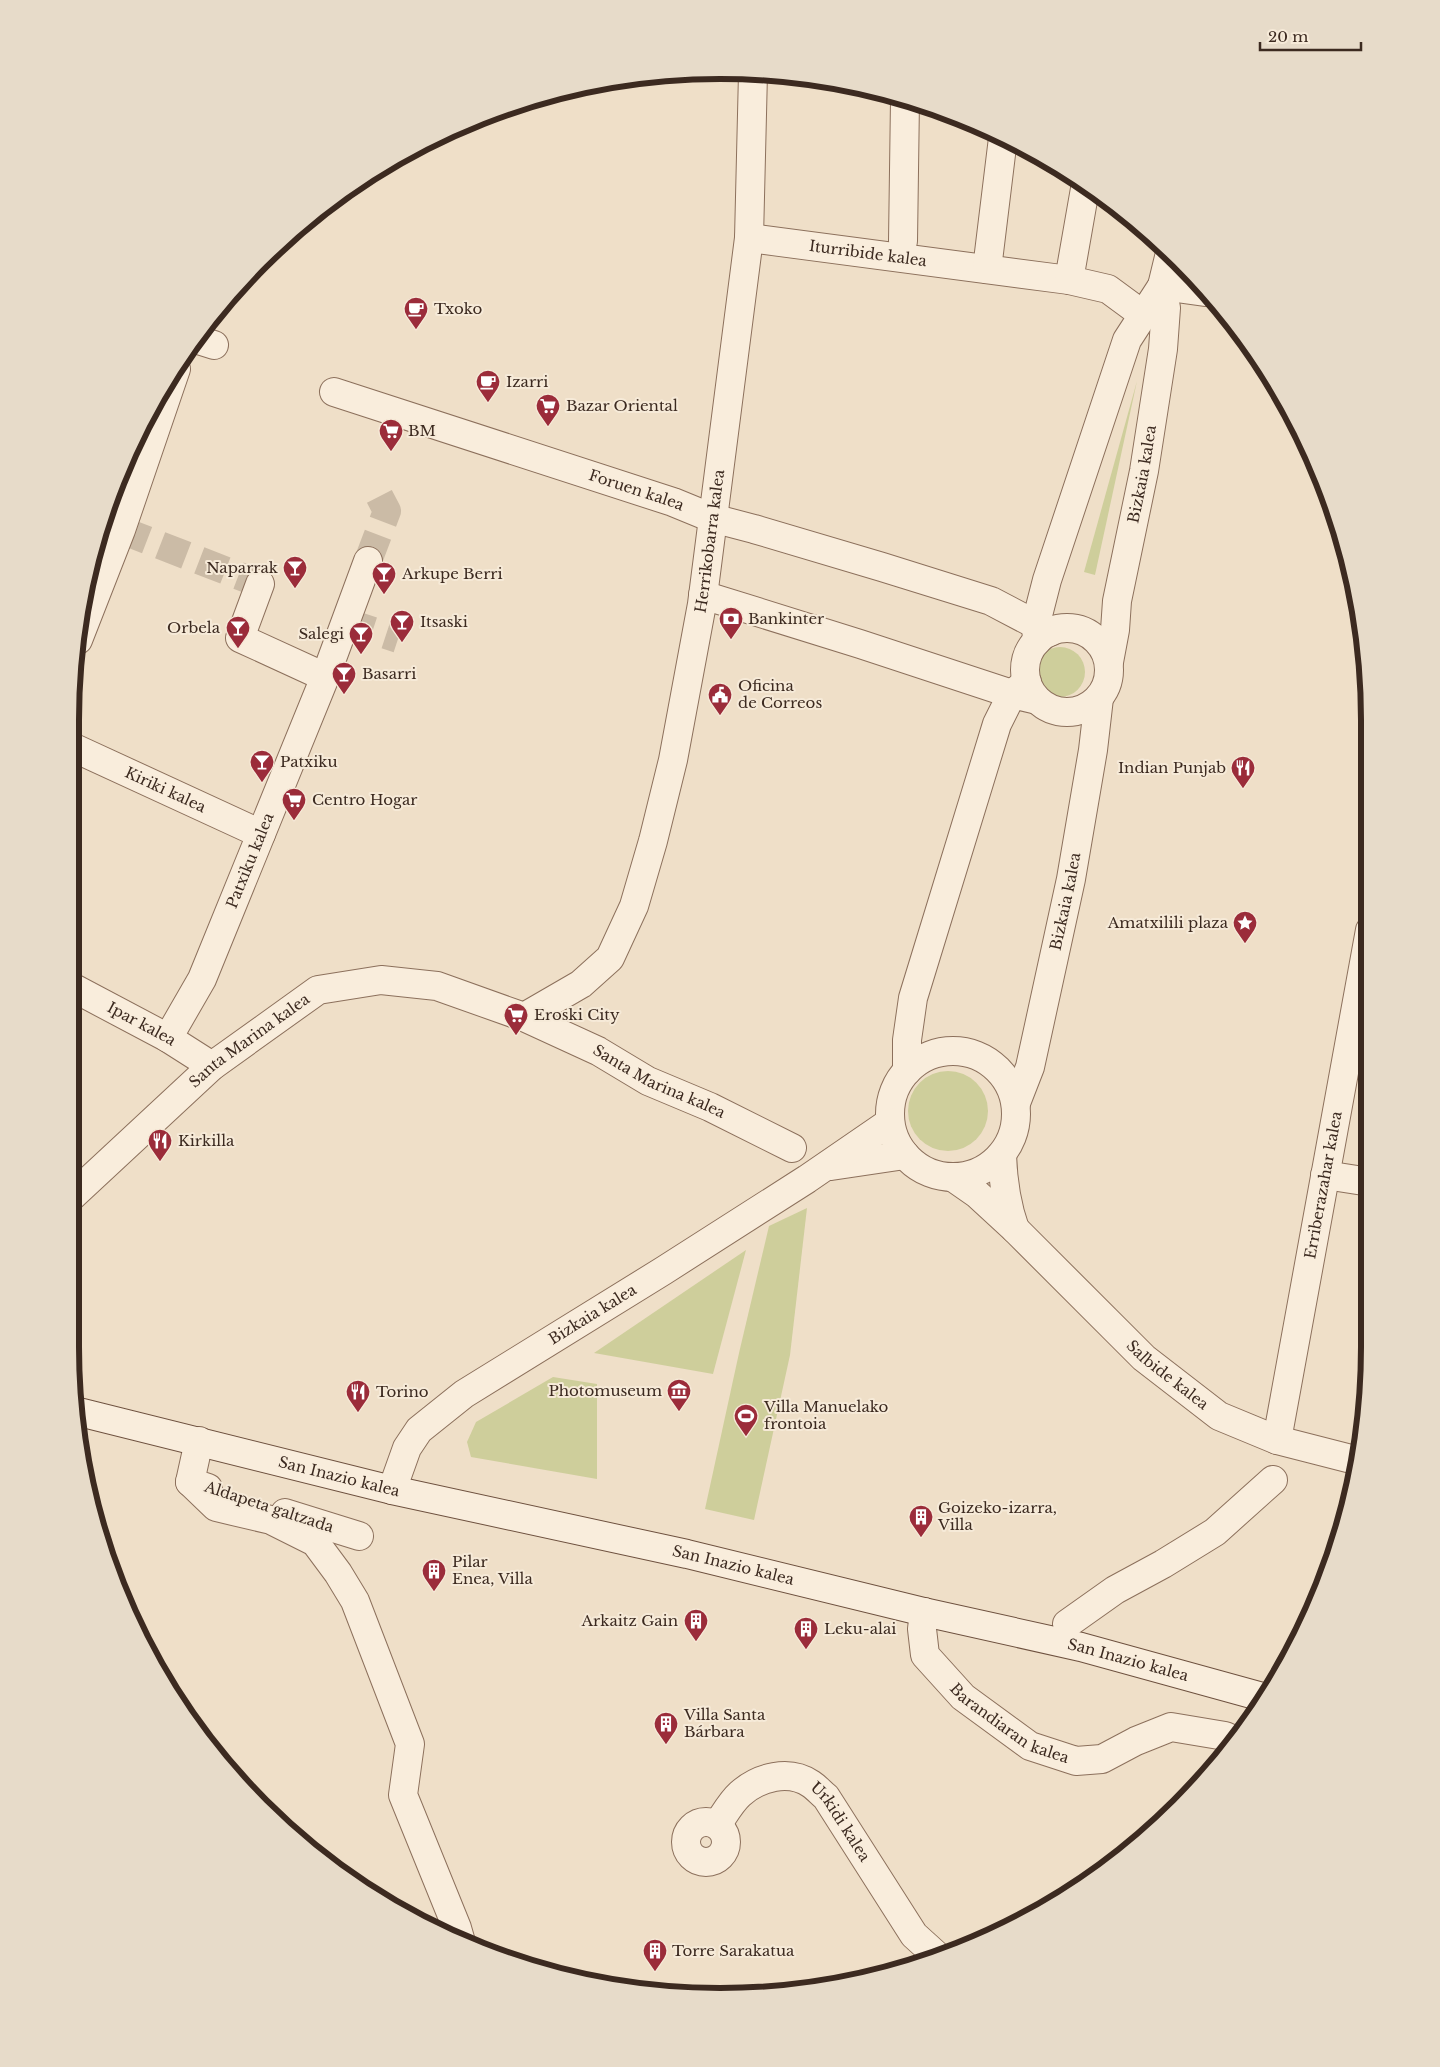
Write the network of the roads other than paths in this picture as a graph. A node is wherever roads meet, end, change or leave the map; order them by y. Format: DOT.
graph roads {
  1 [pos="753,80"];
  2 [pos="906,107"];
  3 [pos="1002,144"];
  4 [pos="1084,193"];
  5 [pos="749,238"];
  6 [pos="903,241"];
  7 [pos="1168,262"];
  8 [pos="987,269"];
  9 [pos="1068,280"];
  10 [pos="1162,286"];
  11 [pos="1196,291"];
  12 [pos="1142,314"];
  13 [pos="334,392"];
  14 [pos="149,429"];
  15 [pos="142,444"];
  16 [pos="712,518"];
  17 [pos="368,561"];
  18 [pos="260,584"];
  19 [pos="703,595"];
  20 [pos="87,616"];
  21 [pos="1041,632"];
  22 [pos="1109,662"];
  23 [pos="326,675"];
  24 [pos="1025,692"];
  25 [pos="1100,698"];
  26 [pos="79,750"];
  27 [pos="261,834"];
  28 [pos="1361,979"];
  29 [pos="79,991"];
  30 [pos="524,1017"];
  31 [pos="168,1038"];
  32 [pos="212,1066"];
  33 [pos="907,1071"];
  34 [pos="1016,1103"];
  35 [pos="890,1122"];
  36 [pos="792,1148"];
  37 [pos="905,1155"];
  38 [pos="1002,1155"];
  39 [pos="825,1167"];
  40 [pos="1325,1175"];
  41 [pos="954,1178"];
  42 [pos="1361,1181"];
  43 [pos="79,1190"];
  44 [pos="1015,1228"];
  45 [pos="82,1413"];
  46 [pos="1277,1440"];
  47 [pos="199,1441"];
  48 [pos="1351,1459"];
  49 [pos="1273,1480"];
  50 [pos="190,1482"];
  51 [pos="392,1490"];
  52 [pos="359,1536"];
  53 [pos="924,1612"];
  54 [pos="1066,1624"];
  55 [pos="1258,1696"];
  56 [pos="1228,1738"];
  57 [pos="717,1825"];
  58 [pos="458,1932"];
  59 [pos="932,1952"];
  1 -- 5 [label="street, Herrikobarra kalea"];
  2 -- 6 [label="street"];
  3 -- 8 [label="street"];
  4 -- 9 [label="street"];
  5 -- 8 [label="street, Iturribide kalea"];
  5 -- 16 [label="street, Herrikobarra kalea"];
  7 -- 10 [label="street, Bizkaia kalea"];
  8 -- 9 [label="street, Iturribide kalea"];
  9 -- 12 [label="street, Iturribide kalea"];
  10 -- 11 [label="street"];
  10 -- 12 [label="street, Bizkaia kalea"];
  10 -- 22 [label="street, Bizkaia kalea"];
  12 -- 21 [label="street, Bizkaia kalea"];
  13 -- 16 [label="street, Foruen kalea"];
  14 -- 15 [label="street"];
  15 -- 20 [label="street"];
  16 -- 19 [label="street, Herrikobarra kalea"];
  16 -- 21 [label="street, Foruen kalea"];
  17 -- 23 [label="street, Patxiku kalea"];
  18 -- 23 [label="street"];
  19 -- 24 [label="street"];
  19 -- 30 [label="street, Herrikobarra kalea"];
  21 -- 22 [label="street"];
  21 -- 24 [label="street"];
  22 -- 25 [label="street"];
  23 -- 27 [label="street, Patxiku kalea"];
  24 -- 25 [label="street"];
  24 -- 33 [label="street"];
  25 -- 34 [label="street, Bizkaia kalea"];
  26 -- 27 [label="street, Kiriki kalea"];
  27 -- 31 [label="street, Patxiku kalea"];
  28 -- 40 [label="street, Erriberazahar kalea"];
  29 -- 31 [label="street, Ipar kalea"];
  30 -- 32 [label="street, Santa Marina kalea"];
  30 -- 36 [label="street, Santa Marina kalea"];
  31 -- 32 [label="street, Ipar kalea"];
  32 -- 43 [label="street, Santa Marina kalea"];
  33 -- 34 [label="street"];
  33 -- 35 [label="street"];
  34 -- 38 [label="street"];
  35 -- 37 [label="street"];
  35 -- 39 [label="street, Bizkaia kalea"];
  37 -- 39 [label="street, Bizkaia kalea"];
  37 -- 41 [label="street"];
  38 -- 41 [label="street"];
  38 -- 44 [label="street, Salbide kalea"];
  39 -- 51 [label="street, Bizkaia kalea"];
  40 -- 42 [label="street"];
  40 -- 46 [label="street, Erriberazahar kalea"];
  41 -- 44 [label="street, Salbide kalea"];
  44 -- 46 [label="street, Salbide kalea"];
  45 -- 47 [label="street, San Inazio kalea"];
  46 -- 48 [label="street, Salbide kalea"];
  47 -- 50 [label="street, Aldapeta galtzada"];
  47 -- 51 [label="street, San Inazio kalea"];
  49 -- 54 [label="street"];
  50 -- 52 [label="street, Aldapeta galtzada"];
  50 -- 58 [label="street"];
  51 -- 53 [label="street, San Inazio kalea"];
  53 -- 55 [label="street, San Inazio kalea"];
  53 -- 56 [label="street, Barandiaran kalea"];
  57 -- 59 [label="street, Urkidi kalea"];
}
